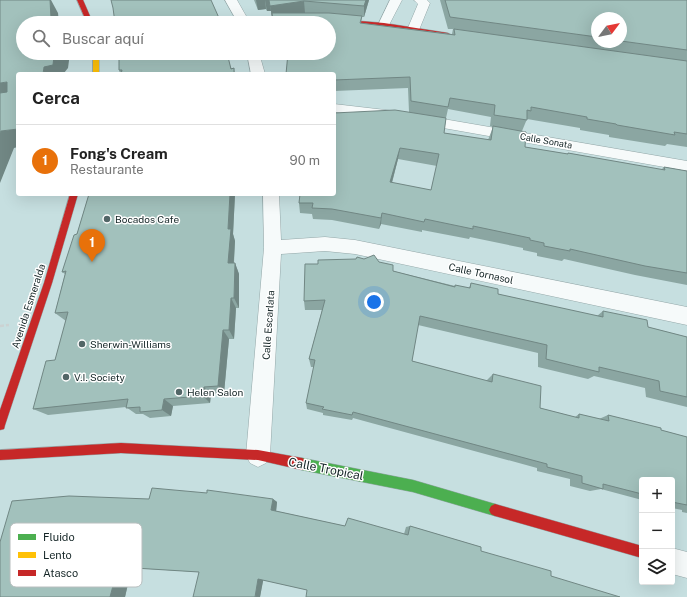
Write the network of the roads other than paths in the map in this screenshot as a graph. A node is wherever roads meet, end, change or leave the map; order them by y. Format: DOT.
graph roads {
  1 [pos="80,0"];
  2 [pos="230,0"];
  3 [pos="396,0"];
  4 [pos="420,0"];
  5 [pos="87,16"];
  6 [pos="240,16"];
  7 [pos="336,21"];
  8 [pos="384,25"];
  9 [pos="413,30"];
  10 [pos="460,36"];
  11 [pos="96,60"];
  12 [pos="255,60"];
  13 [pos="96,72"];
  14 [pos="258,72"];
  15 [pos="336,108"];
  16 [pos="687,166"];
  17 [pos="73,196"];
  18 [pos="271,196"];
  19 [pos="273,248"];
  20 [pos="687,316"];
  21 [pos="0,425"];
  22 [pos="0,455"];
  23 [pos="258,455"];
  24 [pos="639,551"];
  25 [pos="675,562"];
  26 [pos="687,565"];
  1 -- 5 [label="street"];
  2 -- 6 [label="street"];
  3 -- 8 [label="street"];
  4 -- 9 [label="street"];
  7 -- 8 [label="street"];
  8 -- 9 [label="street"];
  9 -- 10 [label="street"];
  11 -- 13 [label="street"];
  12 -- 14 [label="street"];
  15 -- 16 [label="street, Calle Sonata"];
  17 -- 21 [label="street, Avenida Esmeralda"];
  18 -- 19 [label="street, Calle Escarlata"];
  19 -- 20 [label="street, Calle Tornasol"];
  19 -- 23 [label="street, Calle Escarlata"];
  22 -- 23 [label="street, Calle Tropical"];
  23 -- 24 [label="street, Calle Tropical"];
  25 -- 26 [label="street"];
}
